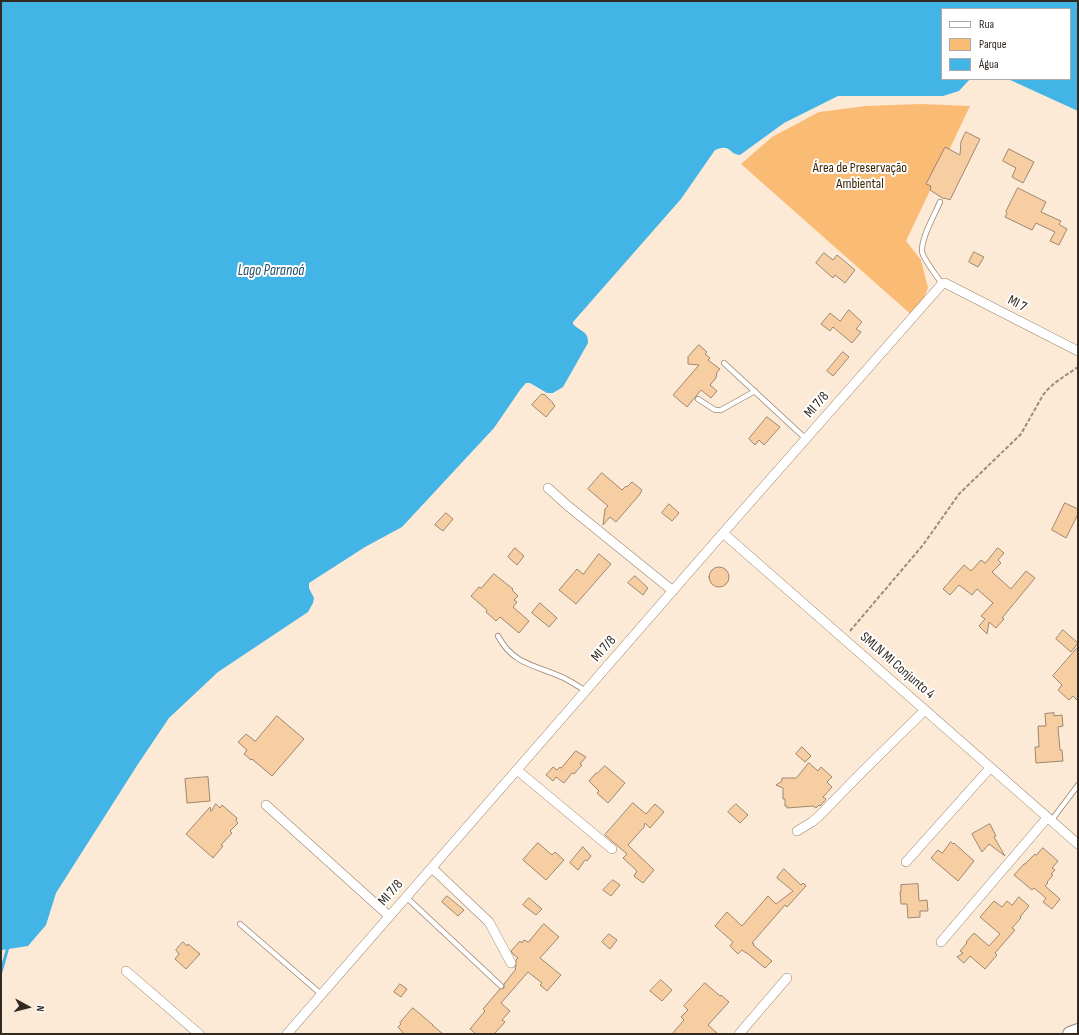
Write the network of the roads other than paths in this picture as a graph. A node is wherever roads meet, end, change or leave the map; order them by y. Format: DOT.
graph roads {
  1 [pos="940,202"];
  2 [pos="943,284"];
  3 [pos="1078,351"];
  4 [pos="724,363"];
  5 [pos="755,391"];
  6 [pos="698,399"];
  7 [pos="806,438"];
  8 [pos="548,488"];
  9 [pos="723,533"];
  10 [pos="673,591"];
  11 [pos="498,636"];
  12 [pos="586,691"];
  13 [pos="925,710"];
  14 [pos="990,768"];
  15 [pos="517,770"];
  16 [pos="1078,785"];
  17 [pos="266,805"];
  18 [pos="1049,820"];
  19 [pos="797,831"];
  20 [pos="1078,844"];
  21 [pos="612,849"];
  22 [pos="906,862"];
  23 [pos="432,868"];
  24 [pos="406,898"];
  25 [pos="390,916"];
  26 [pos="240,924"];
  27 [pos="941,942"];
  28 [pos="511,963"];
  29 [pos="126,971"];
  30 [pos="788,978"];
  31 [pos="501,986"];
  32 [pos="321,994"];
  33 [pos="1078,1031"];
  34 [pos="199,1034"];
  35 [pos="287,1034"];
  36 [pos="739,1034"];
  37 [pos="1070,1034"];
  1 -- 2 [label="lane"];
  2 -- 3 [label="street, MI 7"];
  2 -- 7 [label="street, MI 7/8"];
  4 -- 5 [label="lane"];
  5 -- 6 [label="lane"];
  5 -- 7 [label="lane"];
  7 -- 9 [label="street, MI 7/8"];
  8 -- 10 [label="street"];
  9 -- 10 [label="street, MI 7/8"];
  9 -- 13 [label="street, SMLN MI Conjunto 4"];
  10 -- 12 [label="street, MI 7/8"];
  11 -- 12 [label="lane"];
  12 -- 15 [label="street, MI 7/8"];
  13 -- 14 [label="street, SMLN MI Conjunto 4"];
  13 -- 19 [label="street"];
  14 -- 18 [label="street, SMLN MI Conjunto 4"];
  14 -- 22 [label="street"];
  15 -- 21 [label="street"];
  15 -- 23 [label="street, MI 7/8"];
  16 -- 18 [label="lane"];
  17 -- 25 [label="street"];
  18 -- 20 [label="street, SMLN MI Conjunto 4"];
  18 -- 27 [label="street"];
  23 -- 24 [label="street, MI 7/8"];
  23 -- 28 [label="street"];
  24 -- 25 [label="street, MI 7/8"];
  24 -- 31 [label="lane"];
  25 -- 32 [label="street, MI 7/8"];
  26 -- 32 [label="lane"];
  29 -- 34 [label="street"];
  30 -- 36 [label="street"];
  32 -- 35 [label="street, MI 7/8"];
  33 -- 37 [label="main road"];
}
